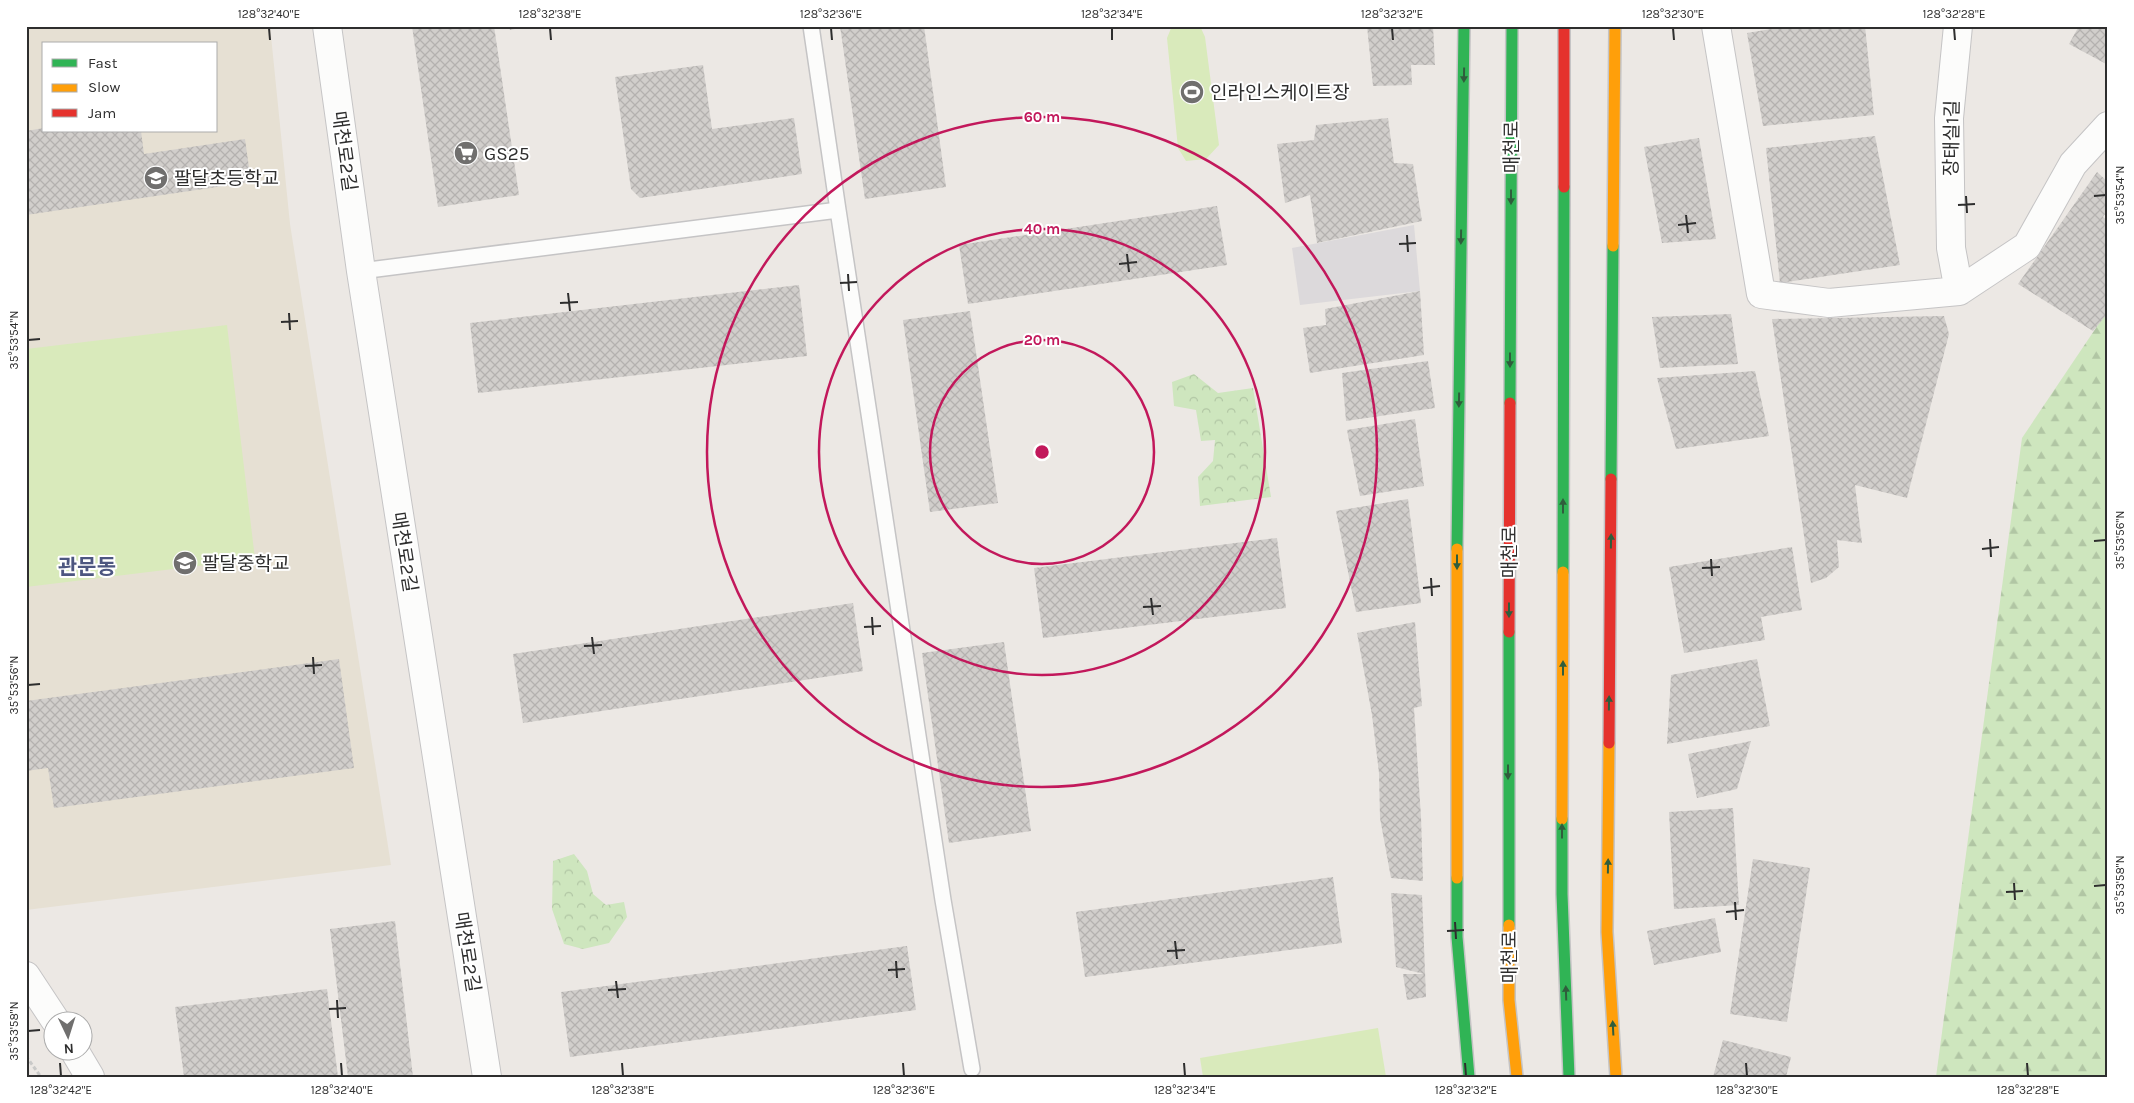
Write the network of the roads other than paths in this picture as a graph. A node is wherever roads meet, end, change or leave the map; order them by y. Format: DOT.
graph roads {
  1 [pos="327,26"];
  2 [pos="811,26"];
  3 [pos="1464,26"];
  4 [pos="1512,26"];
  5 [pos="1564,26"];
  6 [pos="1615,26"];
  7 [pos="1716,26"];
  8 [pos="1958,26"];
  9 [pos="2108,126"];
  10 [pos="838,210"];
  11 [pos="362,271"];
  12 [pos="1959,291"];
  13 [pos="26,976"];
  14 [pos="48,1010"];
  15 [pos="80,1060"];
  16 [pos="972,1069"];
  17 [pos="90,1077"];
  18 [pos="488,1077"];
  19 [pos="1469,1077"];
  20 [pos="1517,1077"];
  21 [pos="1569,1077"];
  22 [pos="1616,1077"];
  1 -- 11 [label="street, 매천로2길"];
  2 -- 10 [label="lane"];
  3 -- 19 [label="main road, one-way"];
  4 -- 20 [label="main road, 매천로, one-way"];
  21 -- 5 [label="main road, one-way"];
  22 -- 6 [label="main road, one-way"];
  7 -- 12 [label="street"];
  8 -- 12 [label="street, 장태실1길"];
  9 -- 12 [label="street"];
  10 -- 11 [label="lane"];
  10 -- 16 [label="lane"];
  11 -- 18 [label="street, 매천로2길"];
  13 -- 14 [label="street"];
  15 -- 17 [label="street"];
}
